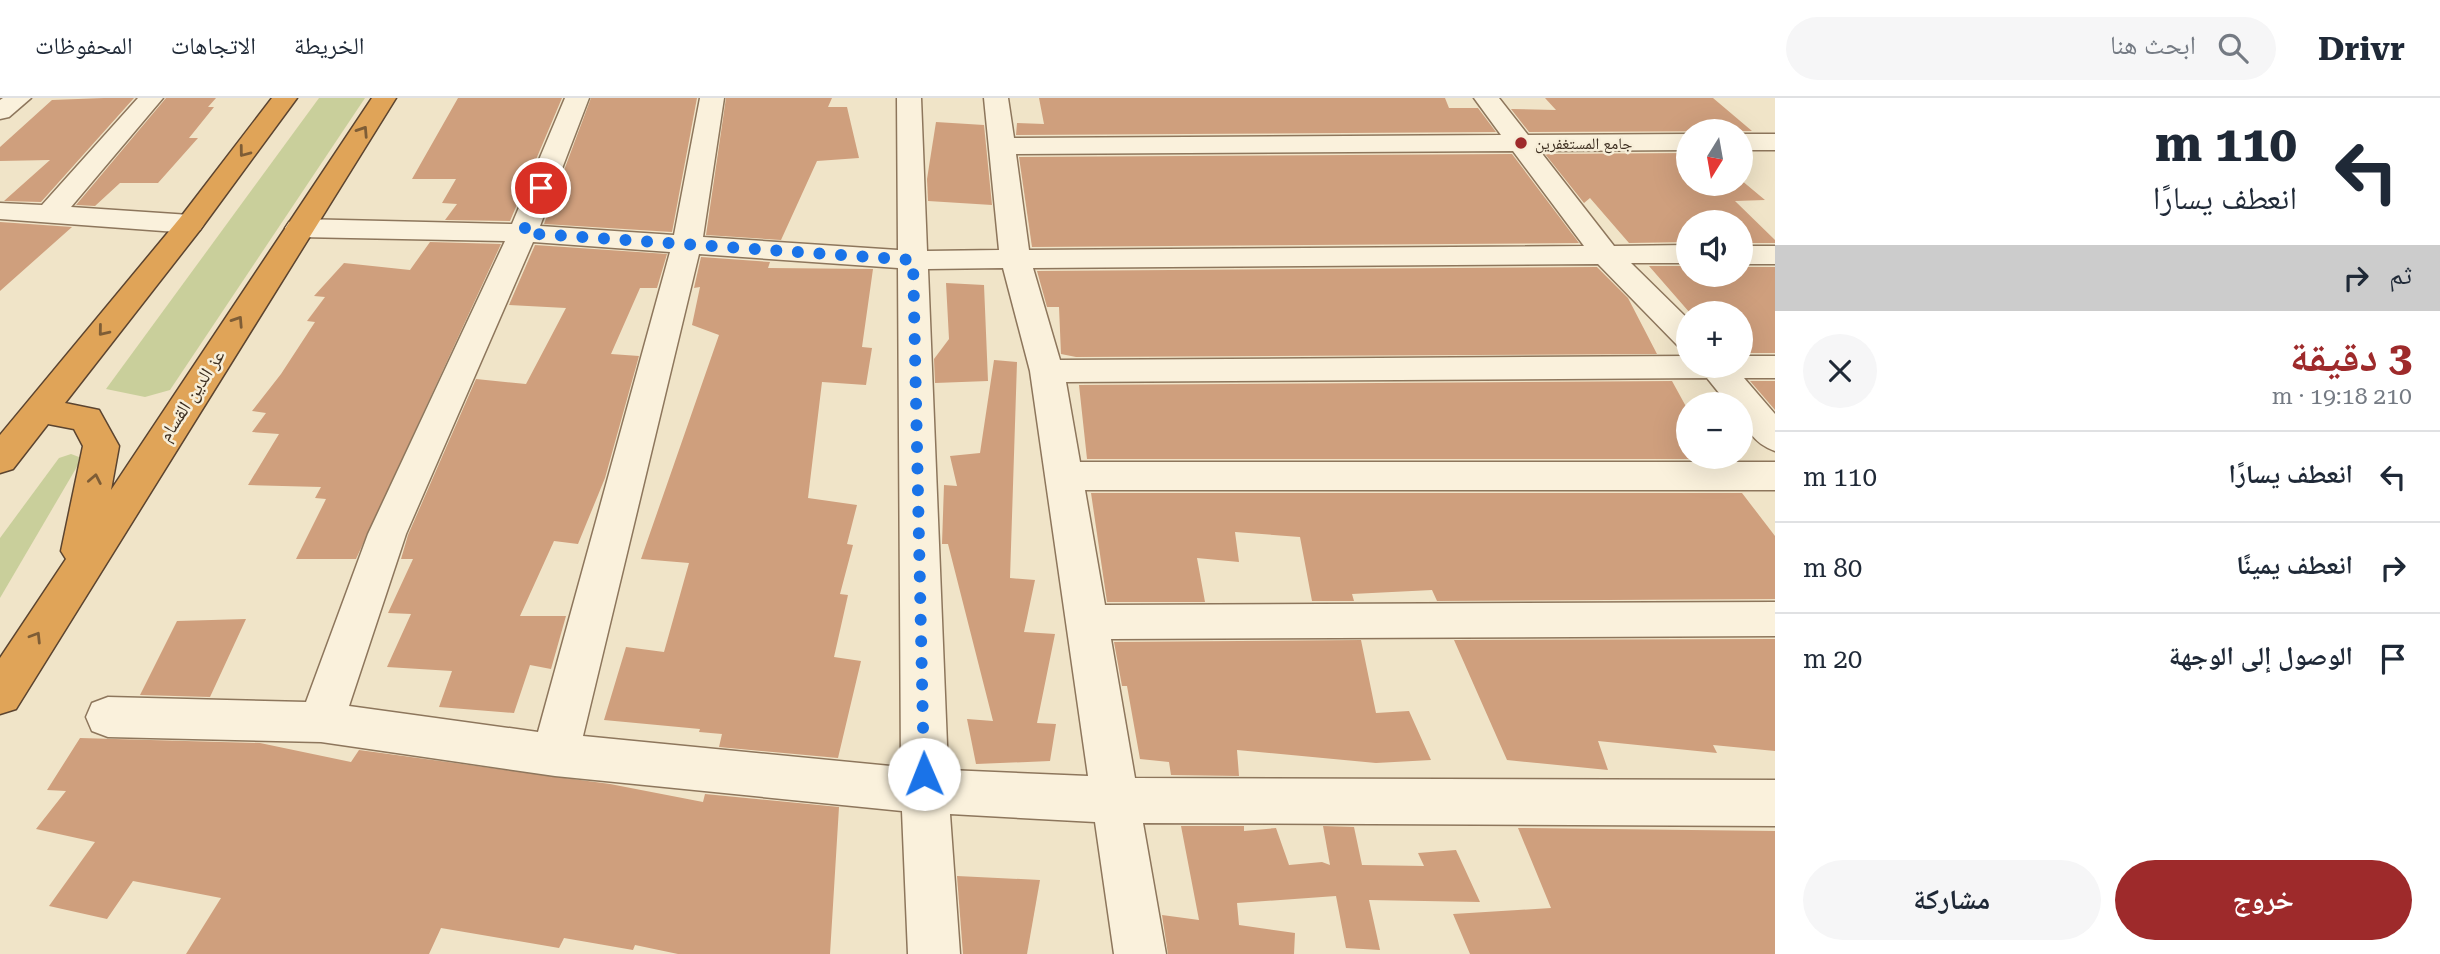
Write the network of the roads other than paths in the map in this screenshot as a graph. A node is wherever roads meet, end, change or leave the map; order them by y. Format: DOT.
graph roads {
  1 [pos="152,98"];
  2 [pos="285,98"];
  3 [pos="384,98"];
  4 [pos="577,98"];
  5 [pos="712,98"];
  6 [pos="909,98"];
  7 [pos="996,98"];
  8 [pos="1486,98"];
  9 [pos="1676,142"];
  10 [pos="1754,142"];
  11 [pos="1775,142"];
  12 [pos="1521,143"];
  13 [pos="1004,146"];
  14 [pos="0,211"];
  15 [pos="50,214"];
  16 [pos="190,224"];
  17 [pos="299,228"];
  18 [pos="523,233"];
  19 [pos="687,243"];
  20 [pos="1605,254"];
  21 [pos="1676,254"];
  22 [pos="1753,255"];
  23 [pos="1775,255"];
  24 [pos="1015,258"];
  25 [pos="913,260"];
  26 [pos="1676,326"];
  27 [pos="1676,366"];
  28 [pos="1753,366"];
  29 [pos="1775,366"];
  30 [pos="1048,371"];
  31 [pos="1726,378"];
  32 [pos="37,410"];
  33 [pos="1775,438"];
  34 [pos="0,460"];
  35 [pos="1775,475"];
  36 [pos="1064,476"];
  37 [pos="78,570"];
  38 [pos="1775,619"];
  39 [pos="1087,622"];
  40 [pos="0,695"];
  41 [pos="108,717"];
  42 [pos="321,722"];
  43 [pos="555,755"];
  44 [pos="925,791"];
  45 [pos="1115,800"];
  46 [pos="1775,803"];
  47 [pos="934,954"];
  48 [pos="1140,954"];
  1 -- 15 [label="street"];
  2 -- 16 [label="highway, one-way"];
  17 -- 3 [label="highway, عز الدين القسام, one-way"];
  4 -- 18 [label="street"];
  5 -- 19 [label="street"];
  6 -- 25 [label="street"];
  7 -- 13 [label="street"];
  8 -- 12 [label="street"];
  9 -- 12 [label="street"];
  10 -- 11 [label="street"];
  12 -- 13 [label="street"];
  12 -- 20 [label="street"];
  13 -- 24 [label="street"];
  14 -- 15 [label="street"];
  15 -- 16 [label="street"];
  16 -- 32 [label="highway, one-way"];
  17 -- 18 [label="street"];
  37 -- 17 [label="highway, عز الدين القسام, one-way"];
  18 -- 19 [label="street"];
  18 -- 42 [label="street"];
  19 -- 25 [label="street"];
  19 -- 43 [label="street"];
  20 -- 21 [label="street"];
  20 -- 24 [label="street"];
  20 -- 26 [label="street"];
  22 -- 23 [label="street"];
  24 -- 25 [label="street"];
  24 -- 30 [label="street"];
  25 -- 44 [label="street"];
  27 -- 30 [label="street"];
  28 -- 29 [label="street"];
  30 -- 36 [label="street"];
  31 -- 33 [label="street"];
  32 -- 34 [label="highway"];
  37 -- 32 [label="highway, one-way"];
  35 -- 36 [label="street"];
  36 -- 39 [label="street"];
  40 -- 37 [label="highway, عز الدين القسام, one-way"];
  38 -- 39 [label="street"];
  39 -- 45 [label="street"];
  41 -- 42 [label="street"];
  42 -- 43 [label="street"];
  43 -- 44 [label="street"];
  44 -- 45 [label="street"];
  44 -- 47 [label="street"];
  45 -- 46 [label="street"];
  45 -- 48 [label="street"];
}
